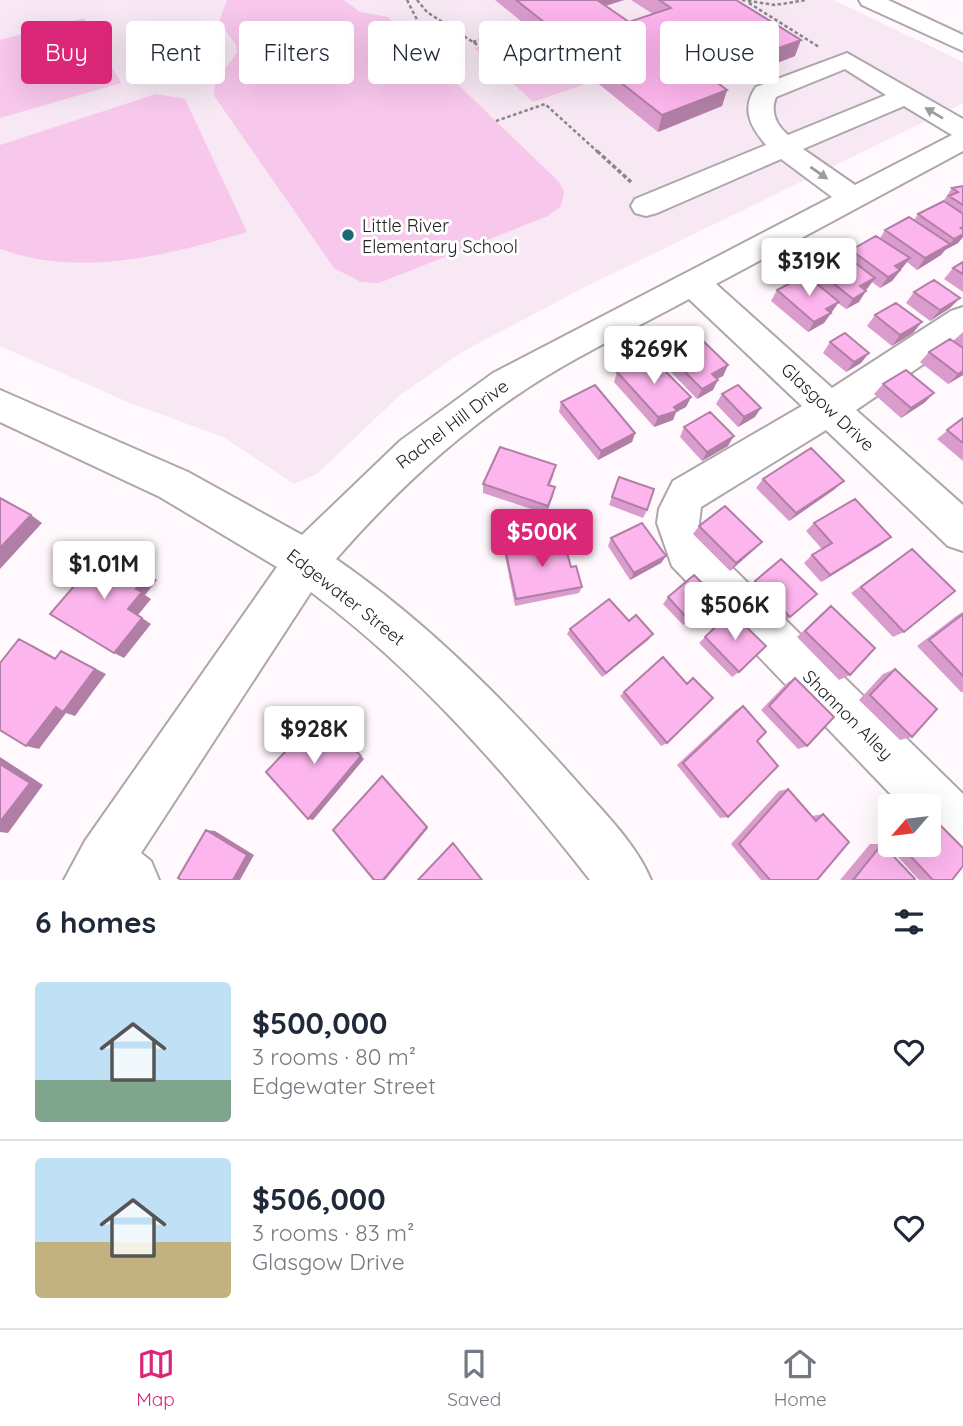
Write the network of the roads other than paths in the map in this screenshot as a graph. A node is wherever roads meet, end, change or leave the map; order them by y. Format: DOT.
graph roads {
  1 [pos="870,0"];
  2 [pos="963,44"];
  3 [pos="905,96"];
  4 [pos="963,130"];
  5 [pos="963,140"];
  6 [pos="784,148"];
  7 [pos="640,195"];
  8 [pos="854,198"];
  9 [pos="693,283"];
  10 [pos="963,320"];
  11 [pos="0,405"];
  12 [pos="829,409"];
  13 [pos="963,533"];
  14 [pos="306,562"];
  15 [pos="963,831"];
  16 [pos="109,874"];
  17 [pos="624,880"];
  1 -- 2 [label="street"];
  4 -- 3 [label="street, one-way"];
  3 -- 6 [label="street"];
  3 -- 6 [label="street"];
  5 -- 8 [label="street, Rachel Hill Drive"];
  6 -- 7 [label="street"];
  6 -- 8 [label="street, one-way"];
  8 -- 9 [label="street, Rachel Hill Drive"];
  9 -- 12 [label="street, Glasgow Drive"];
  9 -- 14 [label="street, Rachel Hill Drive"];
  10 -- 12 [label="street, Shannon Alley"];
  11 -- 14 [label="street, Edgewater Street"];
  12 -- 13 [label="street, Glasgow Drive"];
  12 -- 15 [label="street, Shannon Alley"];
  14 -- 16 [label="street, Rachel Hill Drive"];
  14 -- 17 [label="street, Edgewater Street"];
}
